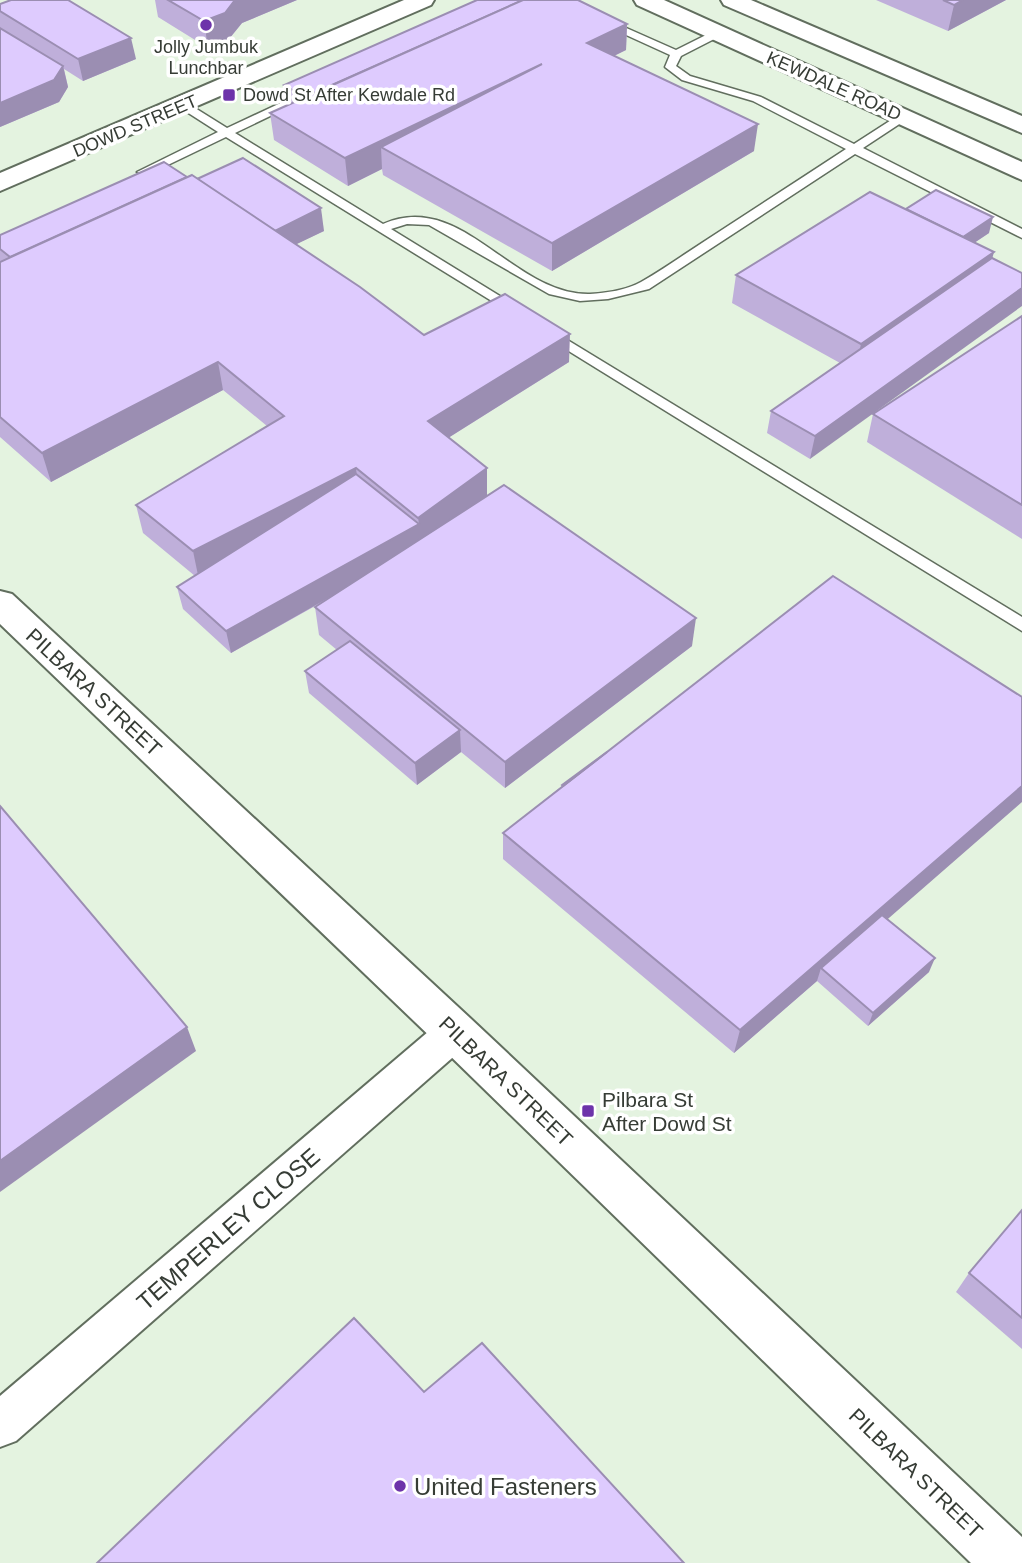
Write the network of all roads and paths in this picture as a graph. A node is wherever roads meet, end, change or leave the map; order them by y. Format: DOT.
graph roads {
  1 [pos="423,0"];
  2 [pos="645,0"];
  3 [pos="732,0"];
  4 [pos="594,16"];
  5 [pos="719,33"];
  6 [pos="676,54"];
  7 [pos="322,88"];
  8 [pos="183,105"];
  9 [pos="902,117"];
  10 [pos="1022,125"];
  11 [pos="228,134"];
  12 [pos="853,149"];
  13 [pos="1022,172"];
  14 [pos="127,180"];
  15 [pos="0,183"];
  16 [pos="382,229"];
  17 [pos="1022,234"];
  18 [pos="0,603"];
  19 [pos="1022,625"];
  20 [pos="455,1032"];
  21 [pos="0,1425"];
  22 [pos="1010,1563"];
  1 -- 8 [label="main road, DOWD STREET"];
  2 -- 5 [label="main road, KEWDALE ROAD"];
  3 -- 10 [label="main road, KEWDALE ROAD"];
  4 -- 6 [label="lane"];
  5 -- 6 [label="lane"];
  5 -- 9 [label="main road, KEWDALE ROAD"];
  6 -- 12 [label="lane"];
  7 -- 11 [label="lane"];
  8 -- 11 [label="lane"];
  8 -- 15 [label="main road, DOWD STREET"];
  9 -- 12 [label="lane"];
  9 -- 13 [label="main road, KEWDALE ROAD"];
  11 -- 14 [label="lane"];
  11 -- 16 [label="lane"];
  12 -- 16 [label="lane"];
  12 -- 17 [label="lane"];
  16 -- 19 [label="lane"];
  18 -- 20 [label="main road, PILBARA STREET"];
  20 -- 21 [label="street, TEMPERLEY CLOSE"];
  20 -- 22 [label="main road, PILBARA STREET"];
}
